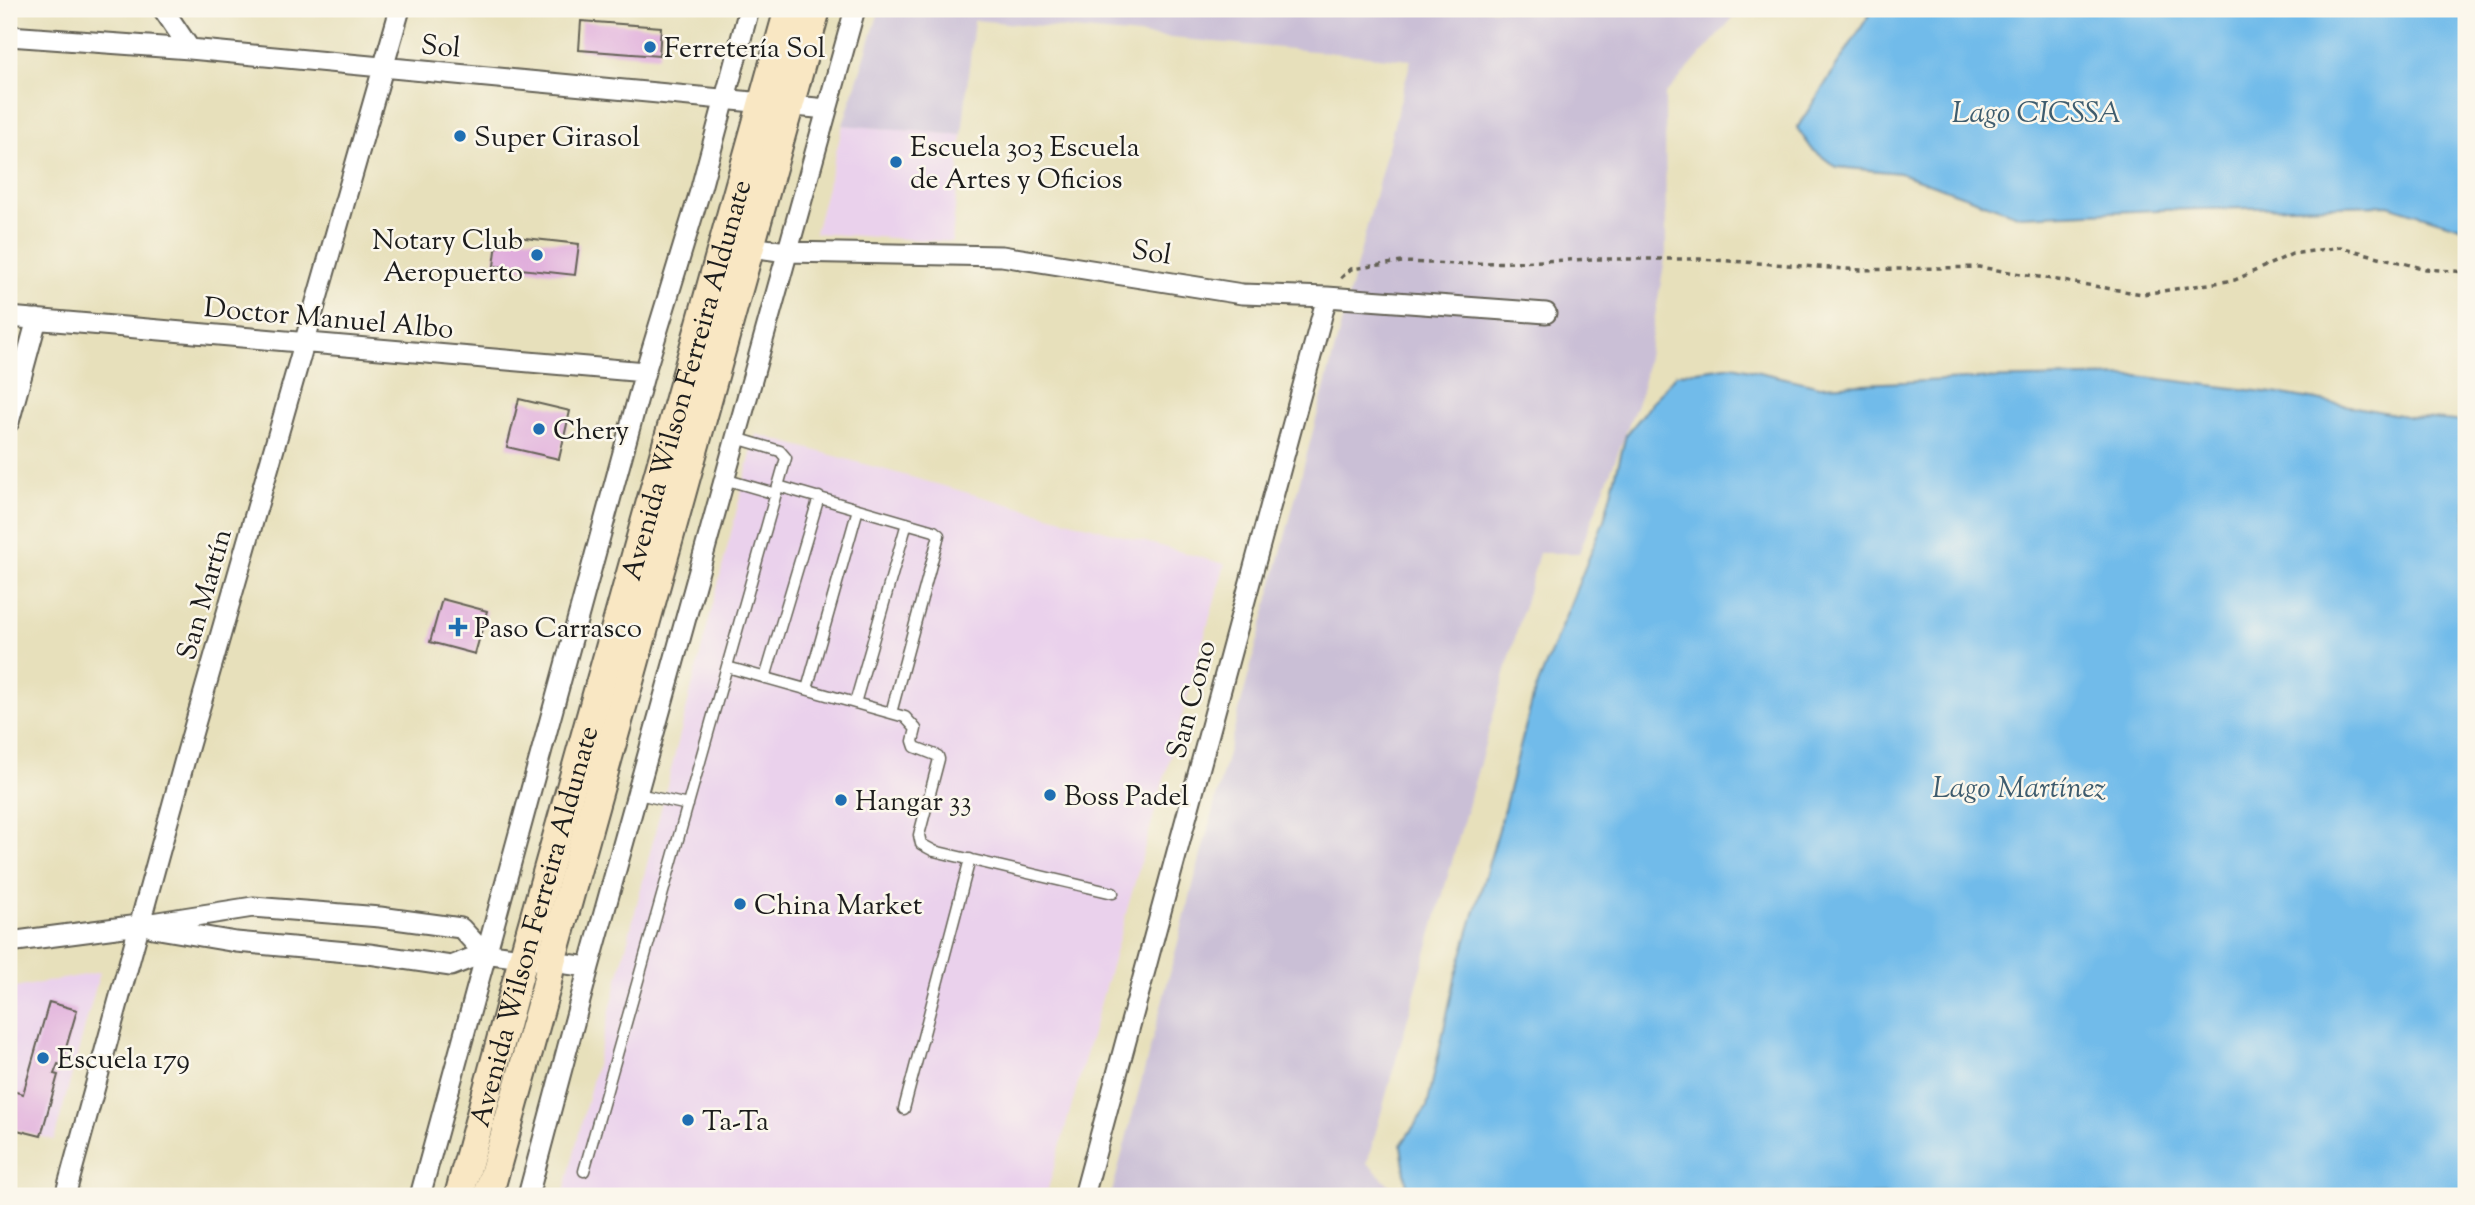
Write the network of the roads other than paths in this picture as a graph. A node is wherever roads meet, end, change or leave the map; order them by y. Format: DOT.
graph roads {
  1 [pos="163,9"];
  2 [pos="400,9"];
  3 [pos="749,9"];
  4 [pos="789,9"];
  5 [pos="817,9"];
  6 [pos="855,9"];
  7 [pos="9,36"];
  8 [pos="190,49"];
  9 [pos="383,68"];
  10 [pos="725,100"];
  11 [pos="776,104"];
  12 [pos="827,109"];
  13 [pos="751,247"];
  14 [pos="786,252"];
  15 [pos="1327,297"];
  16 [pos="1546,313"];
  17 [pos="9,317"];
  18 [pos="37,319"];
  19 [pos="304,342"];
  20 [pos="645,372"];
  21 [pos="9,422"];
  22 [pos="736,438"];
  23 [pos="724,479"];
  24 [pos="777,490"];
  25 [pos="819,497"];
  26 [pos="858,509"];
  27 [pos="907,523"];
  28 [pos="727,667"];
  29 [pos="765,678"];
  30 [pos="807,689"];
  31 [pos="855,703"];
  32 [pos="891,713"];
  33 [pos="638,793"];
  34 [pos="688,805"];
  35 [pos="970,859"];
  36 [pos="1113,893"];
  37 [pos="139,925"];
  38 [pos="9,942"];
  39 [pos="484,953"];
  40 [pos="523,959"];
  41 [pos="551,962"];
  42 [pos="589,967"];
  43 [pos="904,1109"];
  44 [pos="584,1171"];
  45 [pos="65,1196"];
  46 [pos="420,1196"];
  47 [pos="459,1196"];
  48 [pos="488,1196"];
  49 [pos="528,1196"];
  50 [pos="1084,1196"];
  1 -- 8 [label="street"];
  2 -- 9 [label="street, San Martín"];
  3 -- 10 [label="street, Avenida Wilson Ferreira Aldunate"];
  4 -- 11 [label="main road, Avenida Wilson Ferreira Aldunate"];
  5 -- 11 [label="main road, Avenida Wilson Ferreira Aldunate"];
  6 -- 12 [label="street"];
  7 -- 8 [label="street, Sol"];
  8 -- 9 [label="street, Sol"];
  9 -- 10 [label="street, Sol"];
  9 -- 19 [label="street, San Martín"];
  10 -- 11 [label="street, Sol"];
  10 -- 20 [label="street, Avenida Wilson Ferreira Aldunate"];
  11 -- 12 [label="street, Sol"];
  11 -- 13 [label="main road, Avenida Wilson Ferreira Aldunate"];
  11 -- 40 [label="main road, Avenida Wilson Ferreira Aldunate"];
  12 -- 14 [label="street"];
  13 -- 14 [label="street, Sol"];
  13 -- 41 [label="main road, Avenida Wilson Ferreira Aldunate"];
  14 -- 15 [label="street, Sol"];
  14 -- 22 [label="street"];
  15 -- 16 [label="street, Sol"];
  15 -- 50 [label="street, San Cono"];
  17 -- 18 [label="street, Doctor Manuel Albo"];
  18 -- 19 [label="street, Doctor Manuel Albo"];
  18 -- 21 [label="street"];
  19 -- 20 [label="street, Doctor Manuel Albo"];
  19 -- 37 [label="street, San Martín"];
  20 -- 39 [label="street, Avenida Wilson Ferreira Aldunate"];
  22 -- 23 [label="street"];
  22 -- 24 [label="lane"];
  23 -- 24 [label="lane"];
  23 -- 33 [label="street"];
  24 -- 25 [label="lane"];
  24 -- 28 [label="lane"];
  25 -- 26 [label="lane"];
  25 -- 29 [label="lane"];
  26 -- 27 [label="lane"];
  26 -- 30 [label="lane"];
  27 -- 31 [label="lane"];
  27 -- 32 [label="lane"];
  28 -- 29 [label="lane"];
  28 -- 34 [label="lane"];
  29 -- 30 [label="lane"];
  30 -- 31 [label="lane"];
  31 -- 32 [label="lane"];
  32 -- 35 [label="lane"];
  33 -- 34 [label="lane"];
  33 -- 42 [label="street"];
  34 -- 44 [label="lane"];
  35 -- 36 [label="lane"];
  35 -- 43 [label="lane"];
  37 -- 38 [label="street"];
  37 -- 39 [label="street"];
  37 -- 39 [label="street"];
  37 -- 45 [label="street, San Martín"];
  39 -- 40 [label="street"];
  39 -- 46 [label="street, Avenida Wilson Ferreira Aldunate"];
  40 -- 41 [label="street"];
  40 -- 47 [label="main road, Avenida Wilson Ferreira Aldunate"];
  41 -- 42 [label="street"];
  41 -- 48 [label="main road, Avenida Wilson Ferreira Aldunate"];
  42 -- 49 [label="street"];
}
